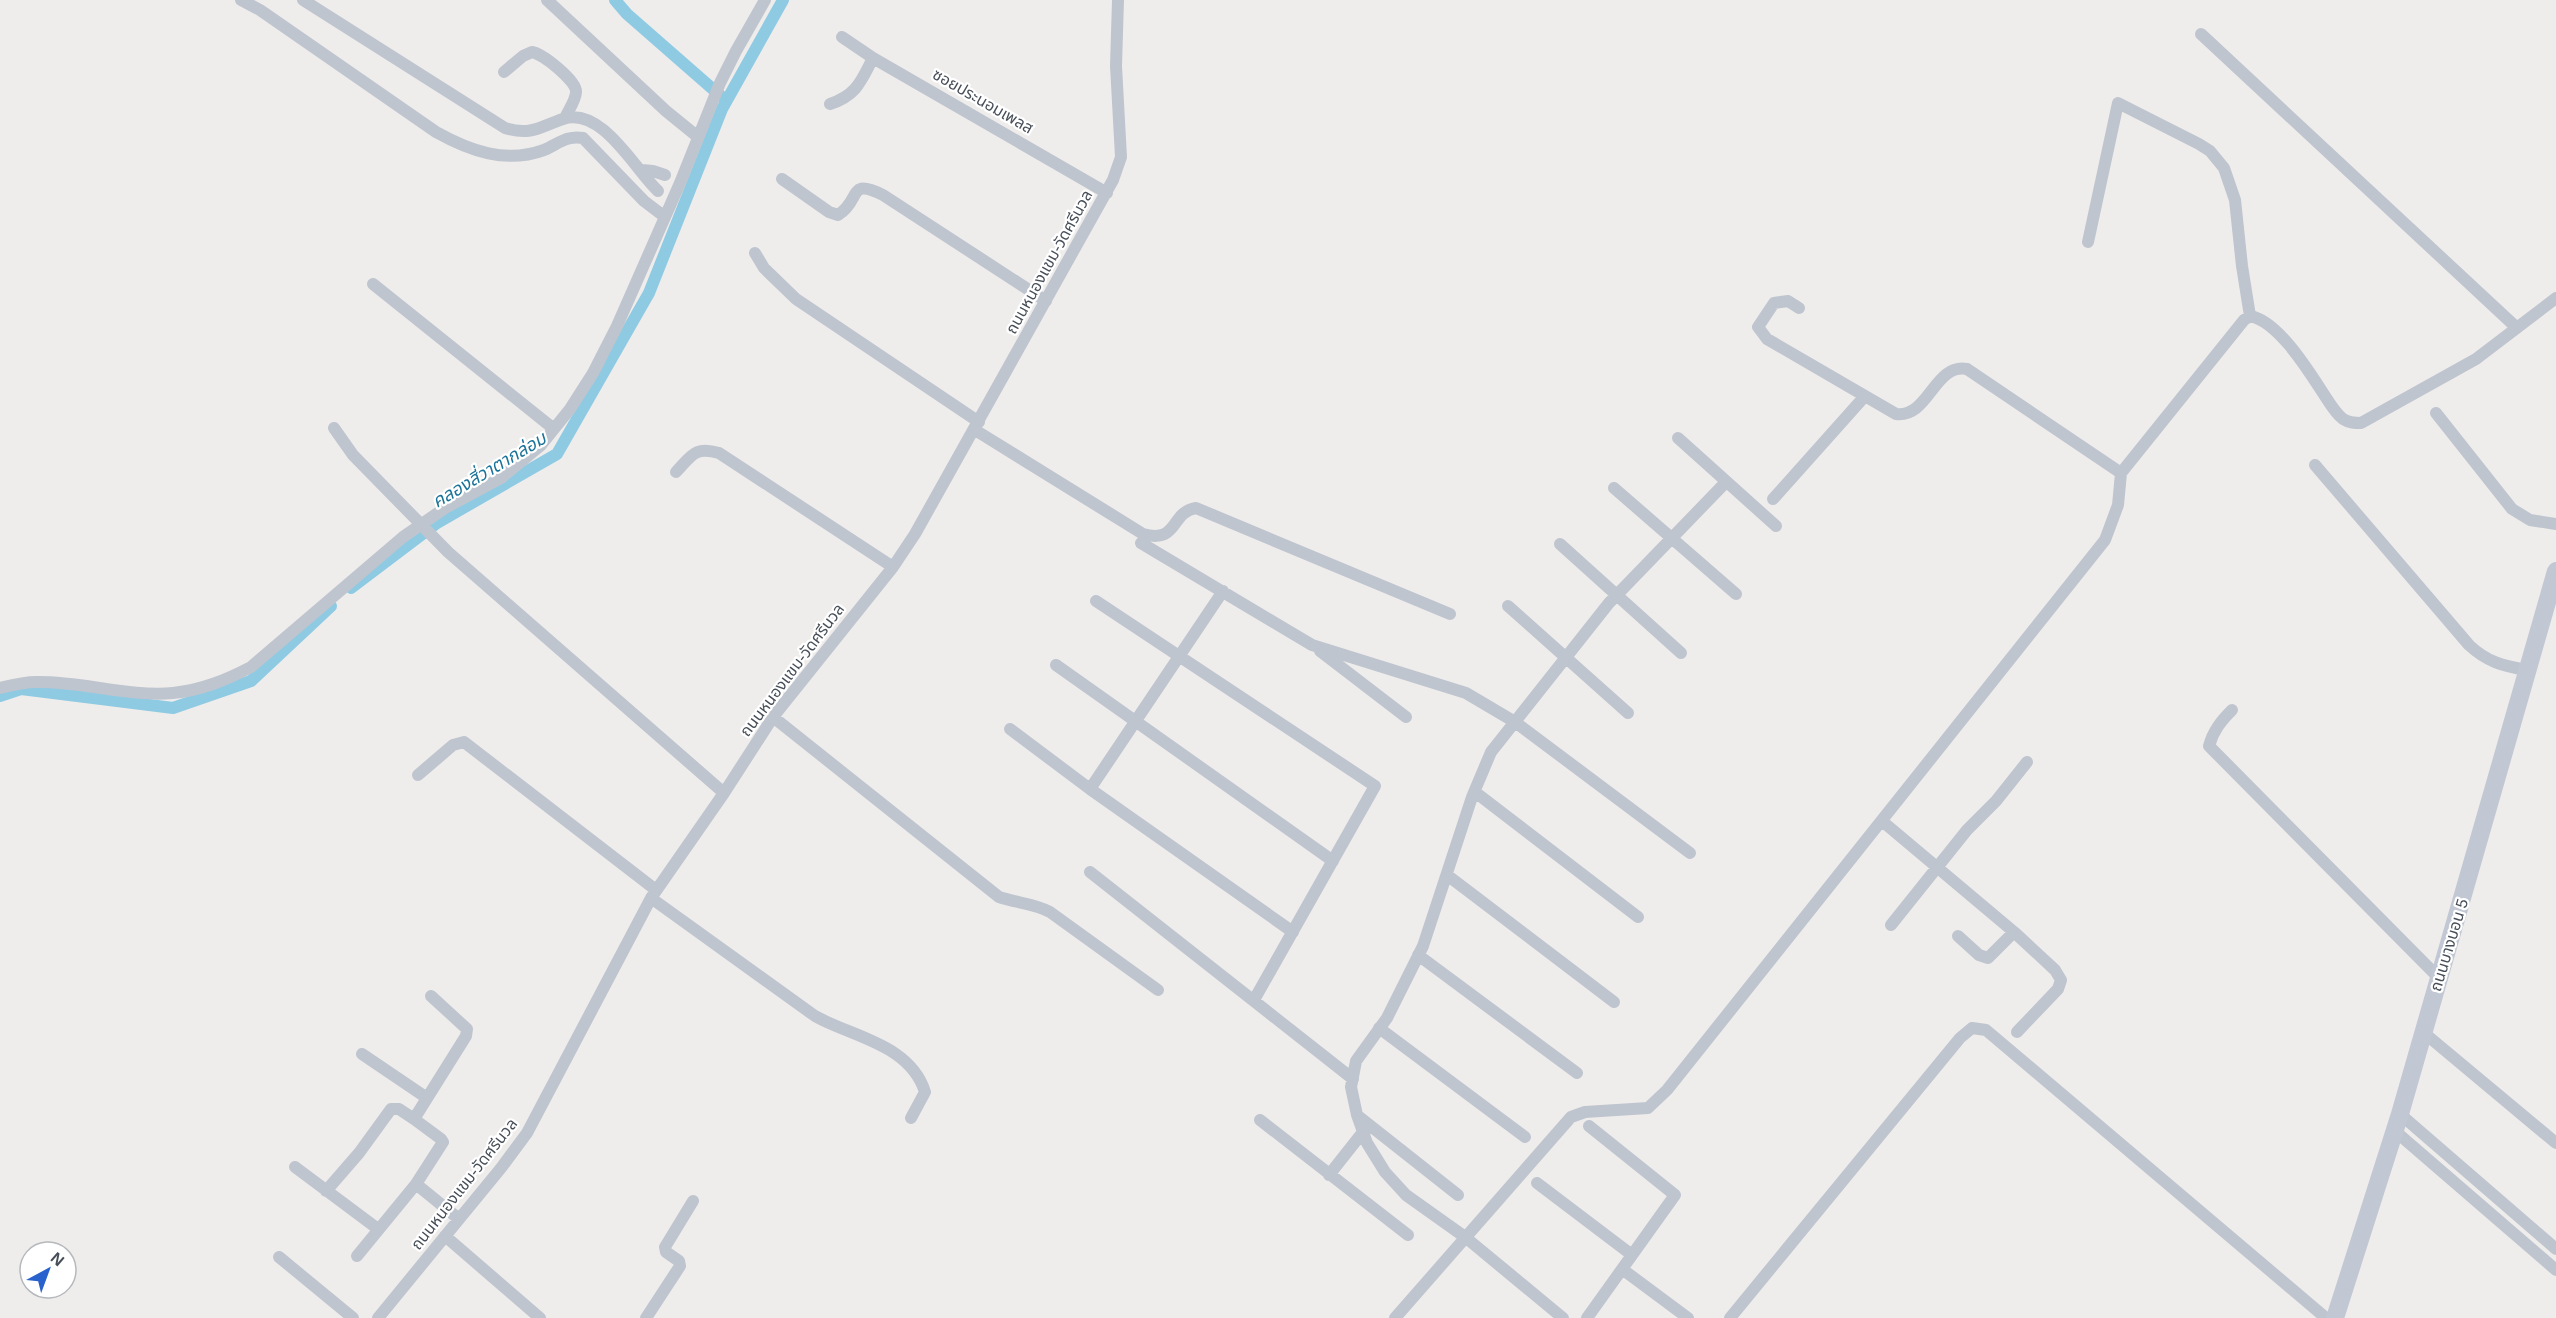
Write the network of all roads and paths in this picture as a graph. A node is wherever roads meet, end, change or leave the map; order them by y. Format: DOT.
graph roads {
  1 [pos="242,0"];
  2 [pos="303,0"];
  3 [pos="548,0"];
  4 [pos="765,0"];
  5 [pos="1118,0"];
  6 [pos="2201,34"];
  7 [pos="842,37"];
  8 [pos="873,58"];
  9 [pos="504,72"];
  10 [pos="830,104"];
  11 [pos="565,118"];
  12 [pos="698,137"];
  13 [pos="642,170"];
  14 [pos="672,179"];
  15 [pos="782,179"];
  16 [pos="1107,193"];
  17 [pos="665,195"];
  18 [pos="666,217"];
  19 [pos="2088,242"];
  20 [pos="755,253"];
  21 [pos="373,284"];
  22 [pos="2556,298"];
  23 [pos="1046,301"];
  24 [pos="1799,308"];
  25 [pos="2250,316"];
  26 [pos="2517,328"];
  27 [pos="1865,396"];
  28 [pos="2436,413"];
  29 [pos="977,426"];
  30 [pos="334,428"];
  31 [pos="554,429"];
  32 [pos="1678,438"];
  33 [pos="2315,465"];
  34 [pos="2125,468"];
  35 [pos="676,472"];
  36 [pos="1726,482"];
  37 [pos="1614,488"];
  38 [pos="1773,499"];
  39 [pos="2556,524"];
  40 [pos="420,525"];
  41 [pos="1776,526"];
  42 [pos="1672,538"];
  43 [pos="1141,543"];
  44 [pos="1560,544"];
  45 [pos="893,567"];
  46 [pos="2556,571"];
  47 [pos="1224,591"];
  48 [pos="1736,594"];
  49 [pos="1617,595"];
  50 [pos="1096,600"];
  51 [pos="1508,606"];
  52 [pos="1450,614"];
  53 [pos="1312,645"];
  54 [pos="1681,653"];
  55 [pos="1179,655"];
  56 [pos="1566,657"];
  57 [pos="1056,665"];
  58 [pos="2527,670"];
  59 [pos="0,688"];
  60 [pos="2232,710"];
  61 [pos="1628,713"];
  62 [pos="773,717"];
  63 [pos="1406,717"];
  64 [pos="1134,722"];
  65 [pos="1515,722"];
  66 [pos="1010,729"];
  67 [pos="2027,762"];
  68 [pos="418,776"];
  69 [pos="1090,789"];
  70 [pos="1474,792"];
  71 [pos="724,793"];
  72 [pos="1882,821"];
  73 [pos="1690,853"];
  74 [pos="1333,861"];
  75 [pos="1939,866"];
  76 [pos="1090,872"];
  77 [pos="1447,875"];
  78 [pos="653,894"];
  79 [pos="1638,917"];
  80 [pos="1891,925"];
  81 [pos="1293,932"];
  82 [pos="2014,932"];
  83 [pos="1958,936"];
  84 [pos="1419,955"];
  85 [pos="2439,978"];
  86 [pos="1158,990"];
  87 [pos="431,996"];
  88 [pos="1254,1000"];
  89 [pos="1614,1002"];
  90 [pos="1380,1028"];
  91 [pos="2423,1032"];
  92 [pos="2011,1039"];
  93 [pos="362,1053"];
  94 [pos="1577,1073"];
  95 [pos="1353,1078"];
  96 [pos="427,1098"];
  97 [pos="1357,1115"];
  98 [pos="911,1118"];
  99 [pos="414,1119"];
  100 [pos="1260,1120"];
  101 [pos="2397,1122"];
  102 [pos="1589,1126"];
  103 [pos="1363,1132"];
  104 [pos="1525,1137"];
  105 [pos="2556,1143"];
  106 [pos="295,1167"];
  107 [pos="1329,1175"];
  108 [pos="1537,1183"];
  109 [pos="416,1184"];
  110 [pos="326,1191"];
  111 [pos="1458,1195"];
  112 [pos="693,1201"];
  113 [pos="2504,1205"];
  114 [pos="2494,1216"];
  115 [pos="459,1219"];
  116 [pos="378,1229"];
  117 [pos="1408,1235"];
  118 [pos="445,1236"];
  119 [pos="1465,1237"];
  120 [pos="2556,1250"];
  121 [pos="1632,1255"];
  122 [pos="357,1256"];
  123 [pos="279,1257"];
  124 [pos="1622,1269"];
  125 [pos="2556,1270"];
  126 [pos="353,1318"];
  127 [pos="378,1318"];
  128 [pos="540,1318"];
  129 [pos="646,1318"];
  130 [pos="1395,1318"];
  131 [pos="1563,1318"];
  132 [pos="1587,1318"];
  133 [pos="1688,1318"];
  134 [pos="1730,1318"];
  135 [pos="2326,1318"];
  136 [pos="2335,1318"];
  1 -- 18 [label="street"];
  2 -- 11 [label="street"];
  3 -- 12 [label="street"];
  4 -- 12 [label="street"];
  5 -- 16 [label="street, ถนนหนองแขม-วัดศรีนวล"];
  6 -- 26 [label="street"];
  7 -- 8 [label="street, ซอยประนอมเพลส"];
  8 -- 10 [label="street"];
  8 -- 16 [label="street, ซอยประนอมเพลส"];
  9 -- 11 [label="street"];
  11 -- 13 [label="street"];
  12 -- 14 [label="street"];
  13 -- 14 [label="street"];
  13 -- 17 [label="street"];
  14 -- 17 [label="street"];
  15 -- 23 [label="street"];
  16 -- 23 [label="street, ถนนหนองแขม-วัดศรีนวล"];
  17 -- 18 [label="street"];
  18 -- 31 [label="street"];
  19 -- 25 [label="street"];
  20 -- 29 [label="street"];
  21 -- 31 [label="street"];
  22 -- 26 [label="street"];
  23 -- 29 [label="street, ถนนหนองแขม-วัดศรีนวล"];
  24 -- 27 [label="street"];
  25 -- 26 [label="street"];
  25 -- 34 [label="street"];
  27 -- 34 [label="street"];
  27 -- 38 [label="street"];
  28 -- 39 [label="street"];
  29 -- 45 [label="street, ถนนหนองแขม-วัดศรีนวล"];
  29 -- 52 [label="street"];
  30 -- 40 [label="street"];
  31 -- 40 [label="street"];
  32 -- 36 [label="street"];
  33 -- 58 [label="street"];
  34 -- 72 [label="street"];
  35 -- 45 [label="street"];
  36 -- 41 [label="street"];
  36 -- 42 [label="street"];
  37 -- 42 [label="street"];
  40 -- 59 [label="street"];
  40 -- 71 [label="street"];
  42 -- 48 [label="street"];
  42 -- 49 [label="street"];
  43 -- 47 [label="street"];
  44 -- 49 [label="street"];
  45 -- 62 [label="street, ถนนหนองแขม-วัดศรีนวล"];
  46 -- 58 [label="main road, ถนนบางบอน 5"];
  47 -- 53 [label="street"];
  47 -- 55 [label="street"];
  49 -- 54 [label="street"];
  49 -- 56 [label="street"];
  50 -- 55 [label="street"];
  51 -- 56 [label="street"];
  53 -- 63 [label="street"];
  53 -- 65 [label="street"];
  55 -- 64 [label="street"];
  55 -- 74 [label="street"];
  56 -- 61 [label="street"];
  56 -- 65 [label="street"];
  57 -- 64 [label="street"];
  58 -- 85 [label="main road, ถนนบางบอน 5"];
  60 -- 85 [label="street"];
  62 -- 71 [label="street, ถนนหนองแขม-วัดศรีนวล"];
  62 -- 86 [label="street"];
  64 -- 69 [label="street"];
  64 -- 74 [label="street"];
  65 -- 70 [label="street"];
  65 -- 73 [label="street"];
  66 -- 69 [label="street"];
  67 -- 75 [label="street"];
  68 -- 78 [label="street"];
  69 -- 81 [label="street"];
  70 -- 77 [label="street"];
  70 -- 79 [label="street"];
  71 -- 78 [label="street, ถนนหนองแขม-วัดศรีนวล"];
  72 -- 75 [label="street"];
  72 -- 119 [label="street"];
  74 -- 81 [label="street"];
  75 -- 80 [label="street"];
  75 -- 82 [label="street"];
  76 -- 88 [label="street"];
  77 -- 84 [label="street"];
  77 -- 89 [label="street"];
  78 -- 98 [label="street"];
  78 -- 115 [label="street, ถนนหนองแขม-วัดศรีนวล"];
  81 -- 88 [label="street"];
  82 -- 83 [label="street"];
  82 -- 92 [label="street"];
  84 -- 90 [label="street"];
  84 -- 94 [label="street"];
  85 -- 91 [label="main road, ถนนบางบอน 5"];
  87 -- 96 [label="street"];
  88 -- 95 [label="street"];
  90 -- 95 [label="street"];
  90 -- 104 [label="street"];
  91 -- 101 [label="main road, ถนนบางบอน 5"];
  91 -- 105 [label="street"];
  92 -- 134 [label="street"];
  92 -- 135 [label="street"];
  93 -- 96 [label="street"];
  95 -- 97 [label="street"];
  96 -- 99 [label="street"];
  97 -- 103 [label="street"];
  97 -- 111 [label="street"];
  99 -- 109 [label="street"];
  99 -- 110 [label="street"];
  100 -- 107 [label="street"];
  101 -- 113 [label="street"];
  101 -- 114 [label="street"];
  101 -- 136 [label="main road, ถนนบางบอน 5"];
  102 -- 121 [label="street"];
  103 -- 107 [label="street"];
  103 -- 119 [label="street"];
  106 -- 110 [label="street"];
  107 -- 117 [label="street"];
  108 -- 121 [label="street"];
  109 -- 115 [label="street"];
  109 -- 116 [label="street"];
  110 -- 116 [label="street"];
  112 -- 129 [label="street"];
  113 -- 114 [label="street"];
  113 -- 120 [label="street"];
  114 -- 125 [label="street"];
  115 -- 118 [label="street, ถนนหนองแขม-วัดศรีนวล"];
  116 -- 122 [label="street"];
  118 -- 127 [label="street, ถนนหนองแขม-วัดศรีนวล"];
  118 -- 128 [label="street"];
  119 -- 130 [label="street"];
  119 -- 131 [label="street"];
  121 -- 124 [label="street"];
  123 -- 126 [label="street"];
  124 -- 132 [label="street"];
  124 -- 133 [label="street"];
}
